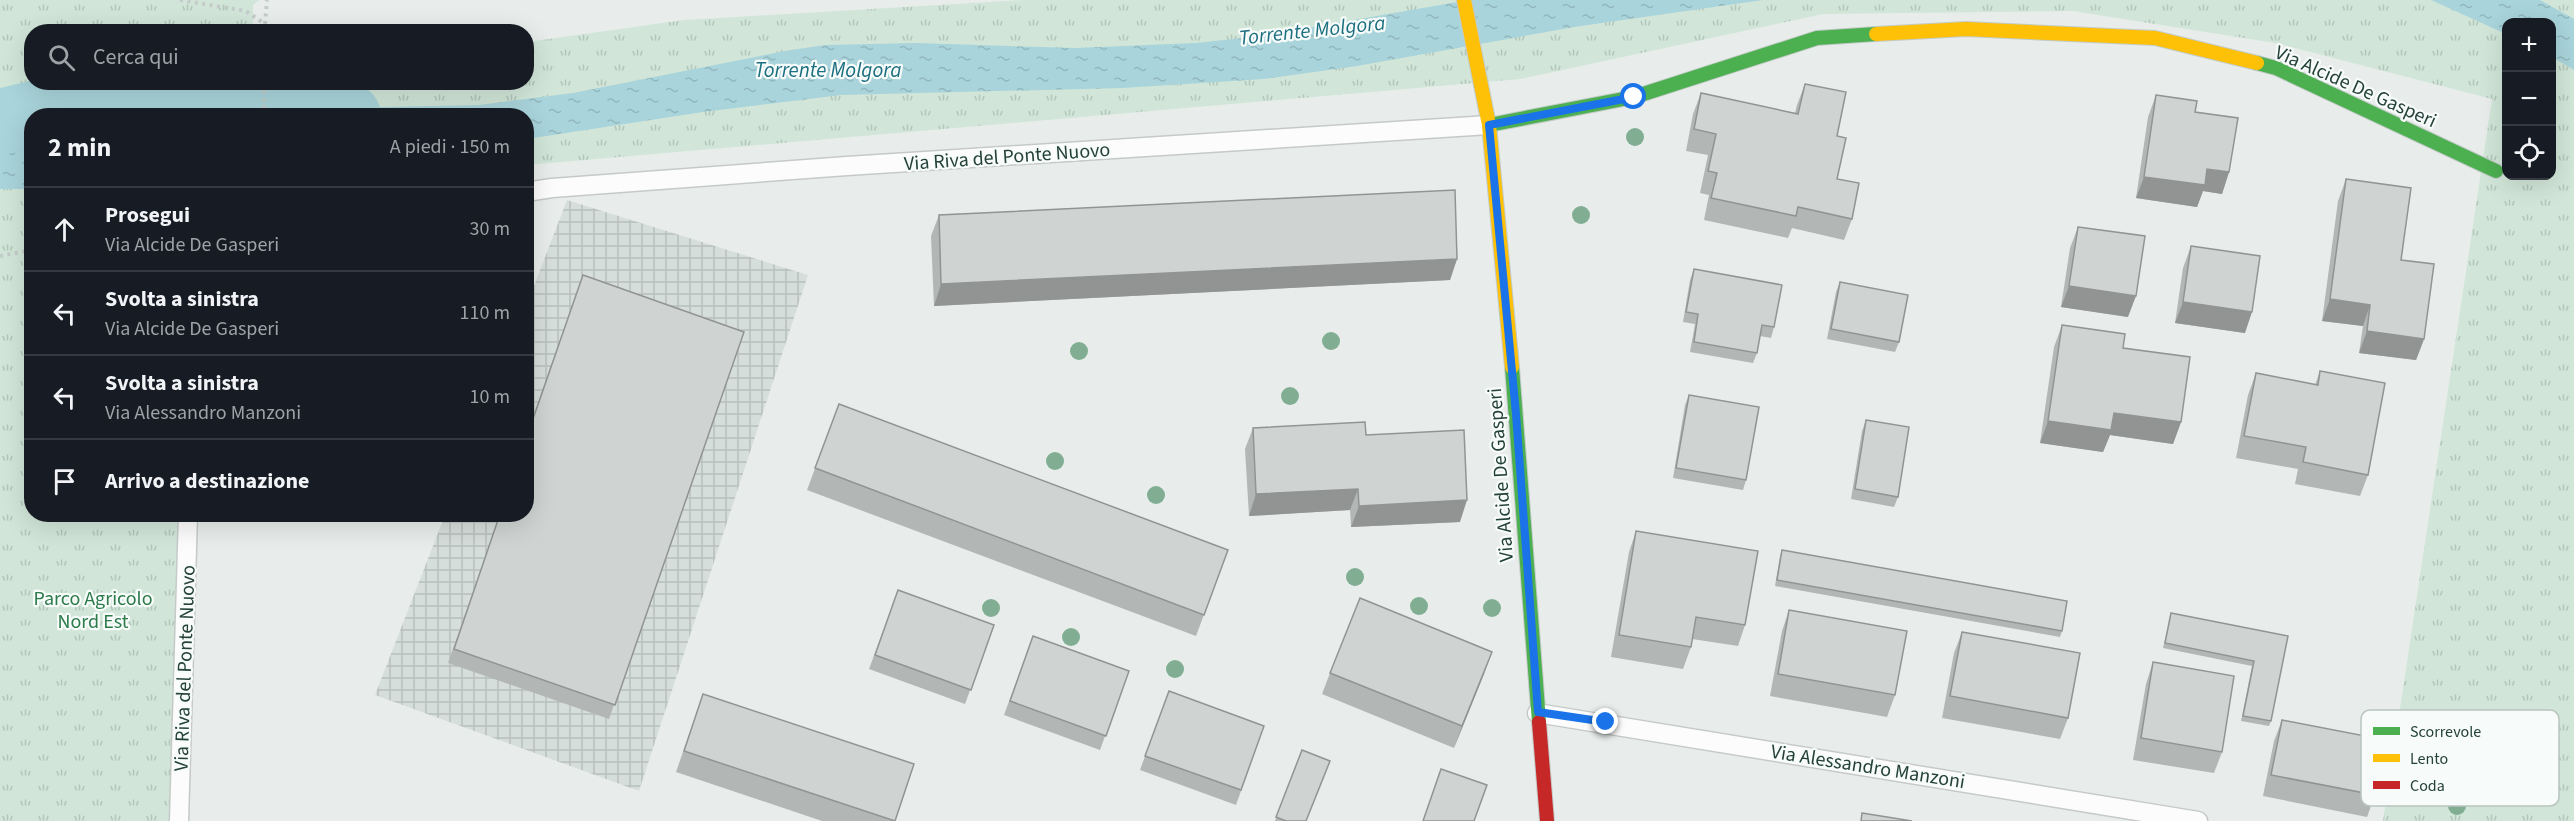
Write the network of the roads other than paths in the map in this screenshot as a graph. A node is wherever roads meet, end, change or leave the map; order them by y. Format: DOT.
graph roads {
  1 [pos="1464,0"];
  2 [pos="1489,125"];
  3 [pos="2496,171"];
  4 [pos="534,191"];
  5 [pos="188,522"];
  6 [pos="1538,712"];
  7 [pos="179,821"];
  8 [pos="1546,821"];
  9 [pos="2198,821"];
  1 -- 2 [label="street, Via Alcide De Gasperi"];
  2 -- 3 [label="street, Via Alcide De Gasperi"];
  2 -- 4 [label="lane, Via Riva del Ponte Nuovo"];
  2 -- 6 [label="street, Via Alcide De Gasperi"];
  5 -- 7 [label="lane, Via Riva del Ponte Nuovo"];
  6 -- 8 [label="street, Via Alcide De Gasperi"];
  6 -- 9 [label="lane, Via Alessandro Manzoni"];
}
